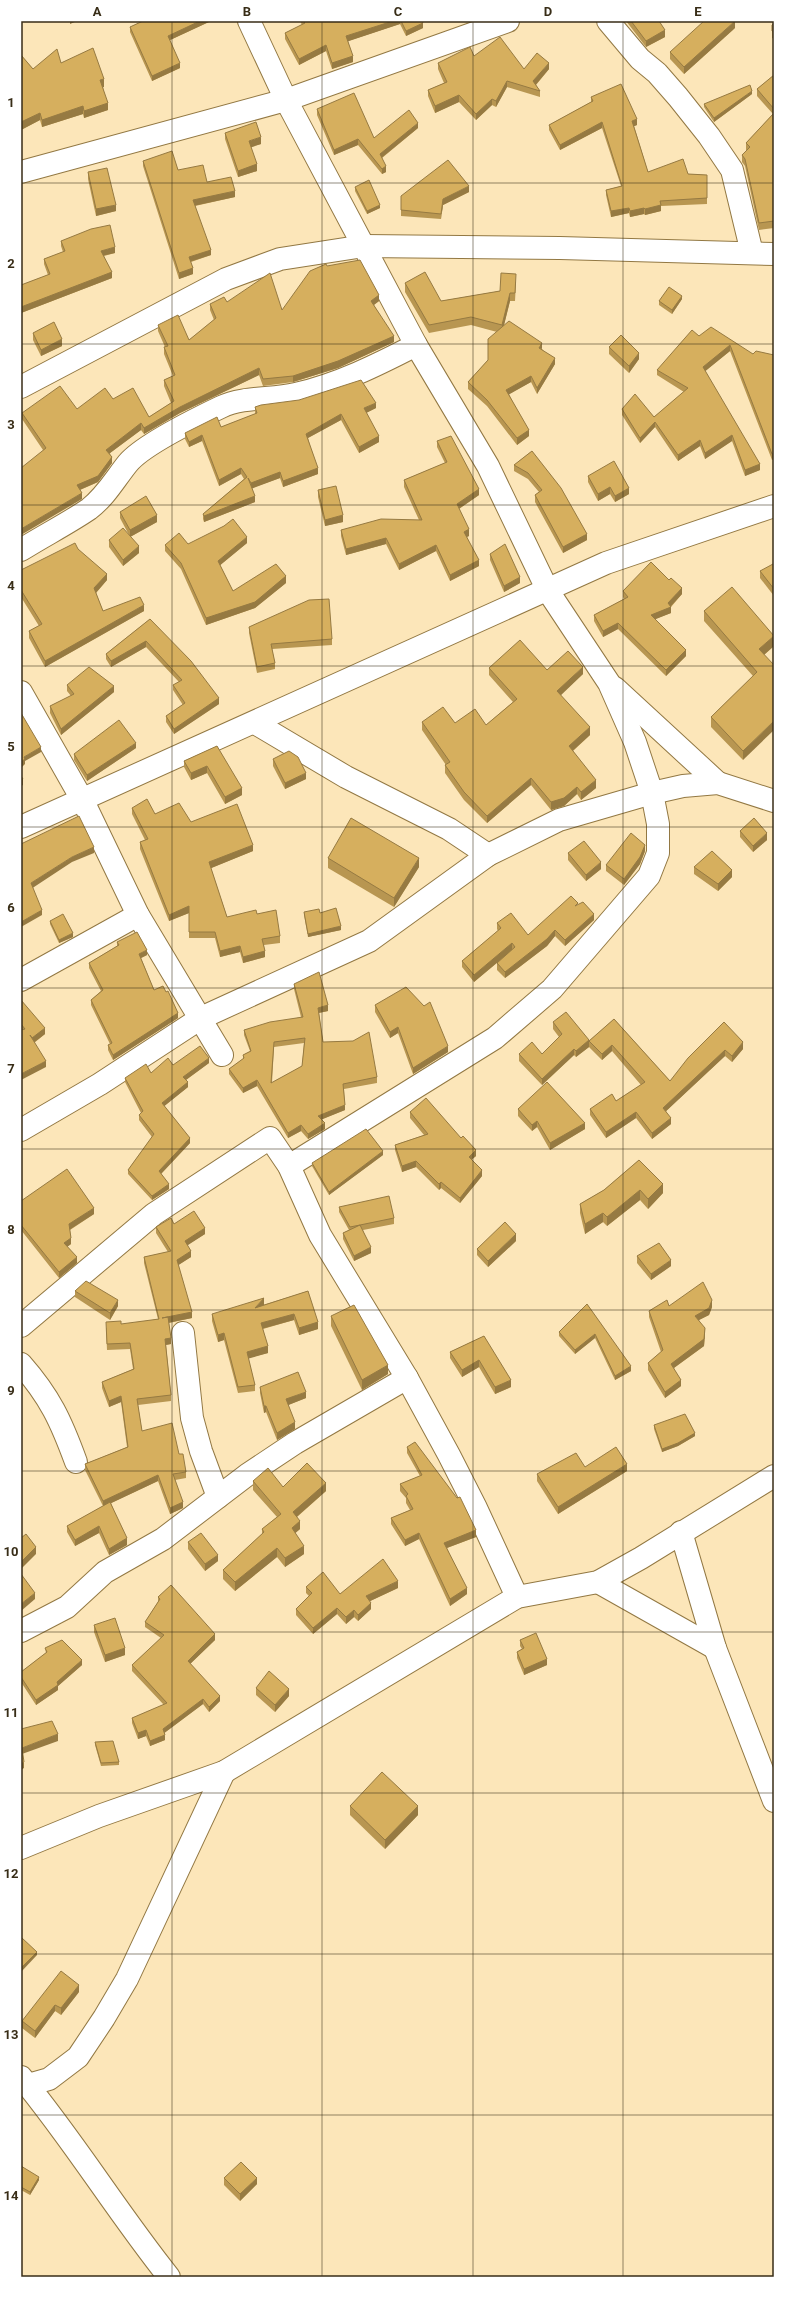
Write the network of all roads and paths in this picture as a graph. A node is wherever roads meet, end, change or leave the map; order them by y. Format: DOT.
graph roads {
  1 [pos="249,21"];
  2 [pos="508,21"];
  3 [pos="608,21"];
  4 [pos="286,100"];
  5 [pos="21,172"];
  6 [pos="364,246"];
  7 [pos="752,253"];
  8 [pos="774,254"];
  9 [pos="416,345"];
  10 [pos="21,387"];
  11 [pos="774,506"];
  12 [pos="21,550"];
  13 [pos="548,591"];
  14 [pos="610,683"];
  15 [pos="21,692"];
  16 [pos="255,723"];
  17 [pos="718,783"];
  18 [pos="652,793"];
  19 [pos="83,801"];
  20 [pos="774,801"];
  21 [pos="21,827"];
  22 [pos="488,855"];
  23 [pos="138,915"];
  24 [pos="21,980"];
  25 [pos="201,1018"];
  26 [pos="222,1055"];
  27 [pos="21,1130"];
  28 [pos="289,1166"];
  29 [pos="21,1326"];
  30 [pos="183,1333"];
  31 [pos="21,1364"];
  32 [pos="406,1378"];
  33 [pos="76,1462"];
  34 [pos="774,1476"];
  35 [pos="218,1497"];
  36 [pos="681,1532"];
  37 [pos="598,1582"];
  38 [pos="516,1597"];
  39 [pos="21,1631"];
  40 [pos="715,1648"];
  41 [pos="224,1772"];
  42 [pos="774,1801"];
  43 [pos="21,1848"];
  44 [pos="24,2081"];
  45 [pos="168,2277"];
  1 -- 4 [label="street"];
  2 -- 4 [label="street"];
  3 -- 7 [label="street"];
  4 -- 5 [label="street"];
  4 -- 6 [label="street"];
  6 -- 7 [label="street"];
  6 -- 9 [label="street"];
  6 -- 10 [label="street"];
  7 -- 8 [label="street"];
  9 -- 12 [label="street"];
  9 -- 13 [label="street"];
  11 -- 13 [label="street"];
  13 -- 14 [label="street"];
  13 -- 16 [label="street"];
  14 -- 17 [label="street"];
  14 -- 18 [label="street"];
  15 -- 19 [label="street"];
  16 -- 19 [label="street"];
  16 -- 22 [label="street"];
  17 -- 18 [label="street"];
  17 -- 20 [label="street"];
  18 -- 22 [label="street"];
  18 -- 28 [label="street"];
  19 -- 21 [label="street"];
  19 -- 23 [label="street"];
  22 -- 25 [label="street"];
  23 -- 24 [label="street"];
  23 -- 25 [label="street"];
  25 -- 26 [label="street"];
  25 -- 27 [label="street"];
  28 -- 29 [label="street"];
  28 -- 32 [label="street"];
  30 -- 35 [label="street"];
  31 -- 33 [label="street"];
  32 -- 35 [label="street"];
  32 -- 38 [label="street"];
  34 -- 36 [label="street"];
  35 -- 39 [label="street"];
  36 -- 37 [label="street"];
  36 -- 40 [label="street"];
  37 -- 38 [label="street"];
  37 -- 40 [label="street"];
  38 -- 41 [label="street"];
  40 -- 42 [label="street"];
  41 -- 43 [label="street"];
  41 -- 44 [label="street"];
  44 -- 45 [label="street"];
}
